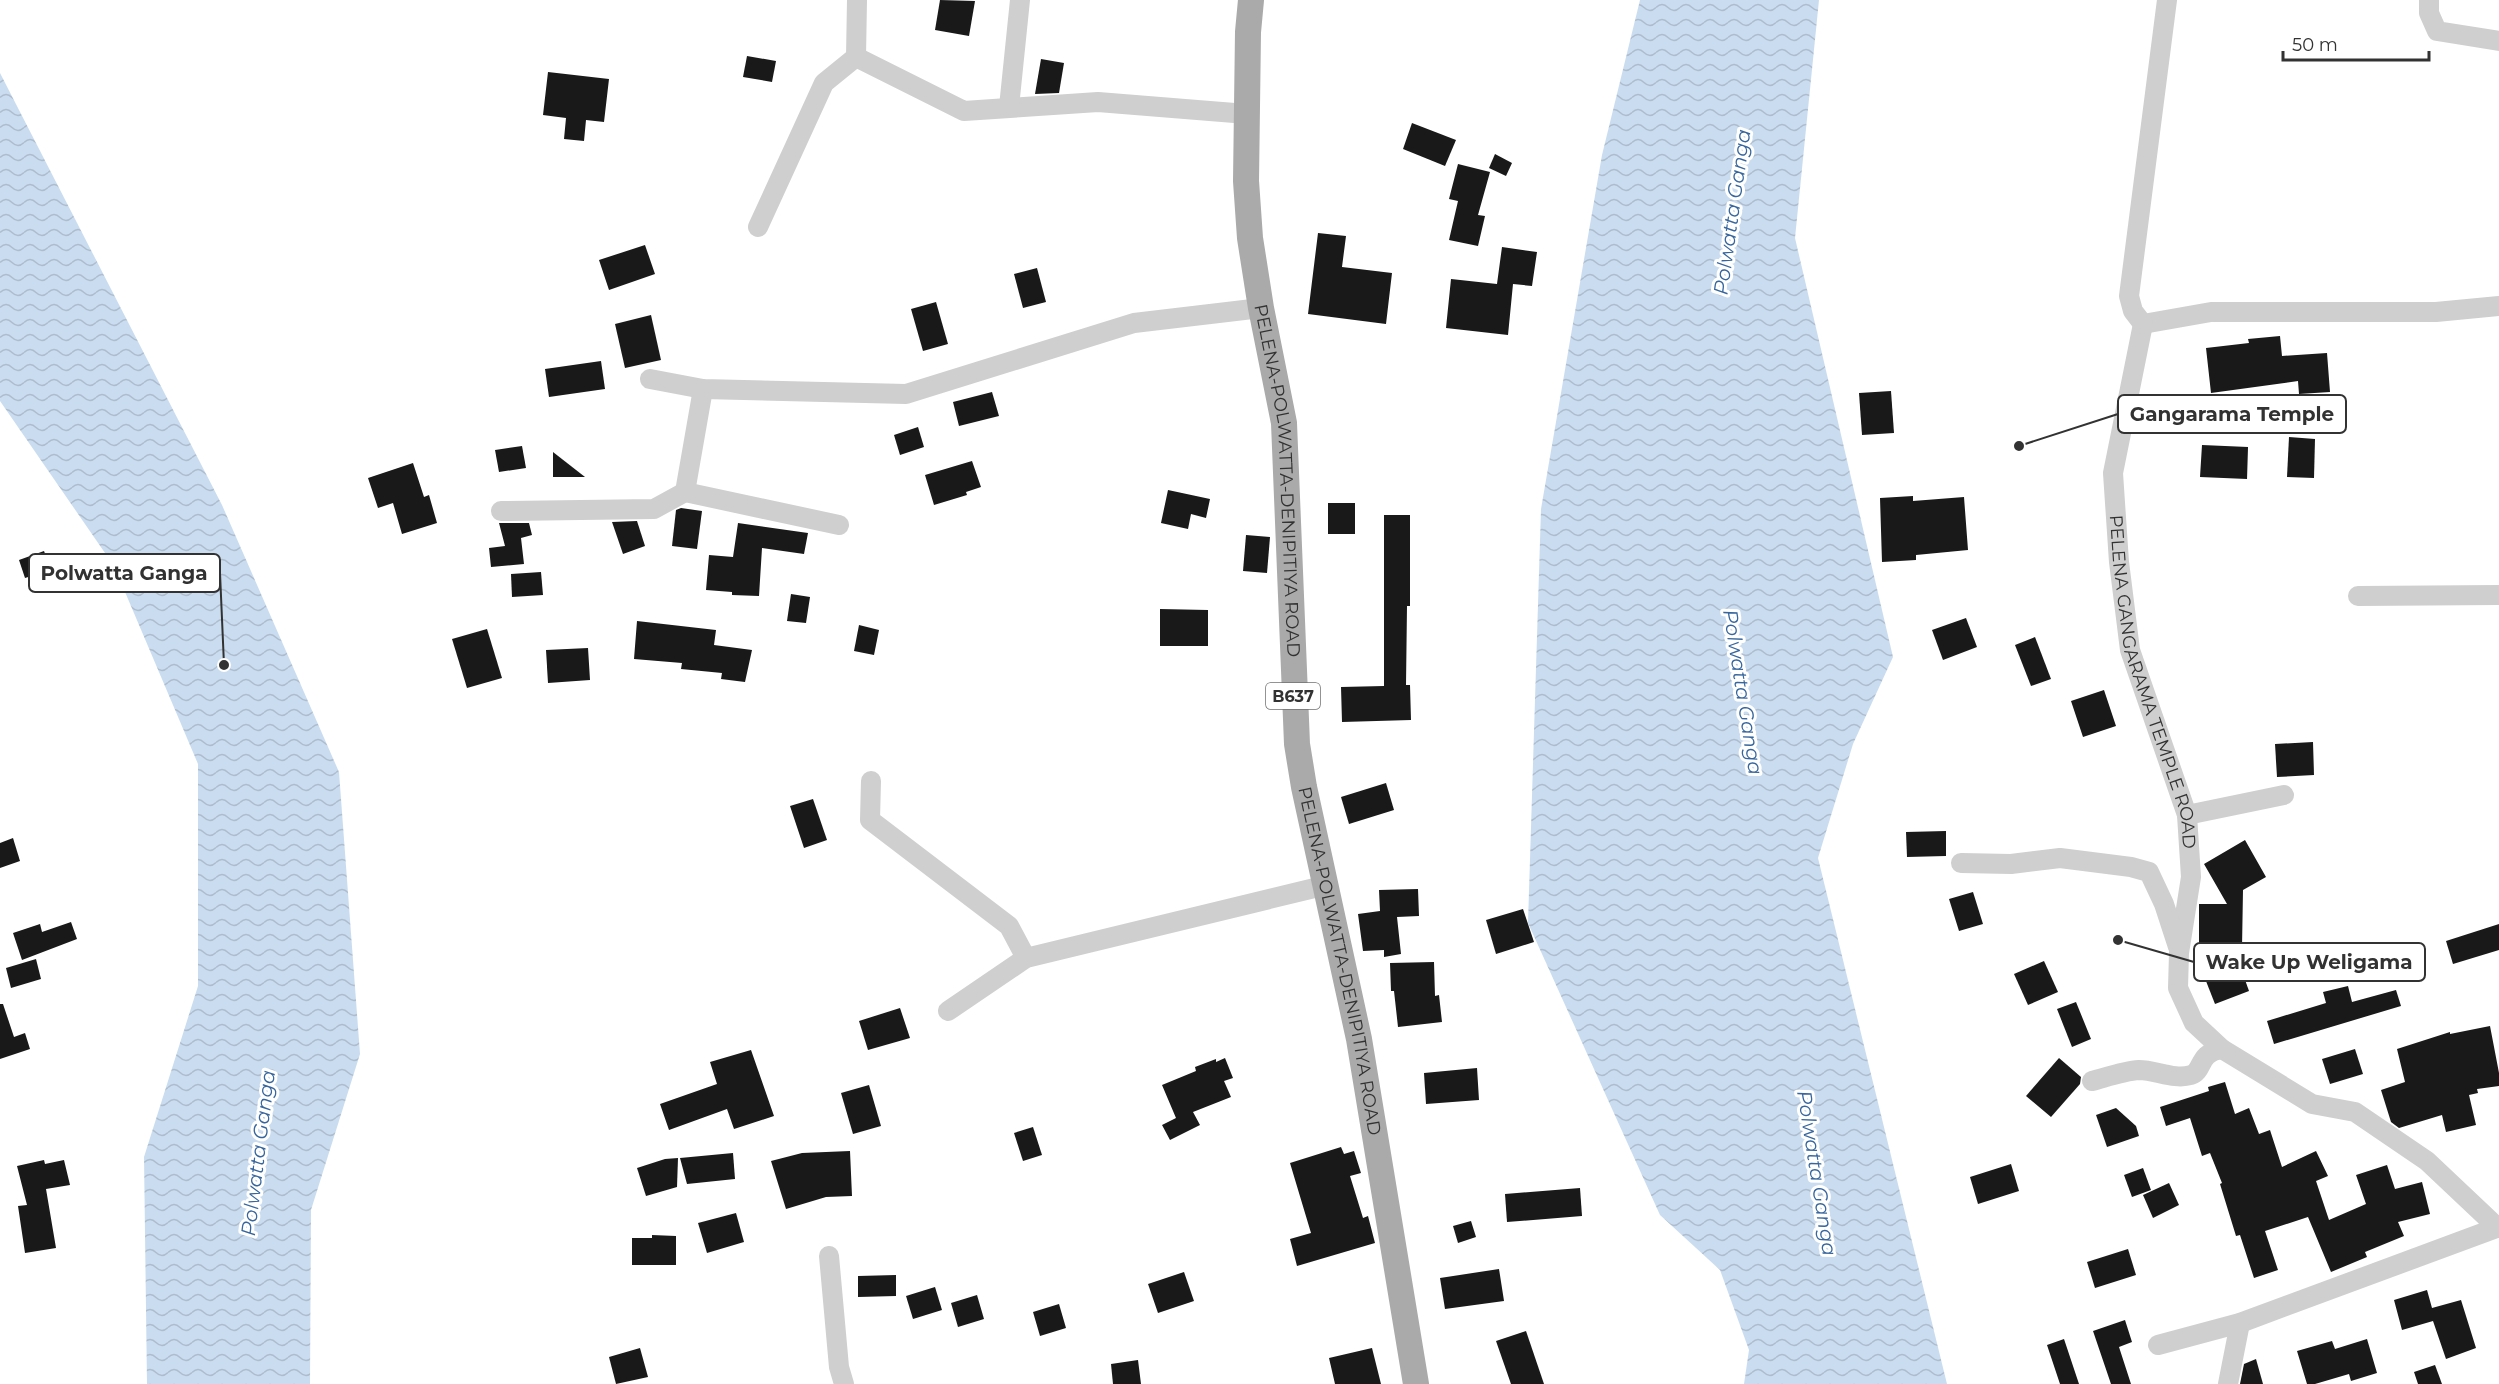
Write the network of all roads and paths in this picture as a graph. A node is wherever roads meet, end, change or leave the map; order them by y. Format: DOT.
graph roads {
  1 [pos="856,0"];
  2 [pos="1020,0"];
  3 [pos="1251,0"];
  4 [pos="2167,0"];
  5 [pos="2429,0"];
  6 [pos="2499,41"];
  7 [pos="856,57"];
  8 [pos="1009,107"];
  9 [pos="1247,114"];
  10 [pos="758,227"];
  11 [pos="2499,306"];
  12 [pos="1261,308"];
  13 [pos="2143,324"];
  14 [pos="650,379"];
  15 [pos="703,389"];
  16 [pos="685,492"];
  17 [pos="501,511"];
  18 [pos="839,525"];
  19 [pos="2499,595"];
  20 [pos="2358,596"];
  21 [pos="871,781"];
  22 [pos="2284,795"];
  23 [pos="2187,815"];
  24 [pos="1962,863"];
  25 [pos="1327,885"];
  26 [pos="2179,953"];
  27 [pos="1026,958"];
  28 [pos="948,1011"];
  29 [pos="2222,1049"];
  30 [pos="2092,1081"];
  31 [pos="2498,1227"];
  32 [pos="829,1256"];
  33 [pos="2240,1323"];
  34 [pos="2158,1345"];
  35 [pos="844,1384"];
  36 [pos="1416,1384"];
  37 [pos="2228,1384"];
  1 -- 7 [label="street"];
  2 -- 8 [label="street"];
  3 -- 9 [label="main road, PELENA-POLWATTA-DENIPITIYA ROAD / B637"];
  4 -- 13 [label="street"];
  5 -- 6 [label="street"];
  7 -- 8 [label="street"];
  7 -- 10 [label="street"];
  8 -- 9 [label="street"];
  9 -- 12 [label="main road, PELENA-POLWATTA-DENIPITIYA ROAD / B637"];
  11 -- 13 [label="street"];
  12 -- 15 [label="street"];
  12 -- 25 [label="main road, PELENA-POLWATTA-DENIPITIYA ROAD / B637"];
  13 -- 23 [label="street, PELENA GANGARAMA TEMPLE ROAD"];
  14 -- 15 [label="street"];
  15 -- 16 [label="street"];
  16 -- 17 [label="street"];
  16 -- 18 [label="street"];
  19 -- 20 [label="street"];
  21 -- 27 [label="street"];
  22 -- 23 [label="street"];
  23 -- 26 [label="street, PELENA GANGARAMA TEMPLE ROAD"];
  24 -- 26 [label="street"];
  25 -- 27 [label="street"];
  25 -- 36 [label="main road, PELENA-POLWATTA-DENIPITIYA ROAD / B637"];
  26 -- 29 [label="street, PELENA GANGARAMA TEMPLE ROAD"];
  27 -- 28 [label="street"];
  29 -- 30 [label="street"];
  29 -- 31 [label="street, PELENA GANGARAMA TEMPLE ROAD"];
  31 -- 33 [label="street"];
  32 -- 35 [label="street"];
  33 -- 34 [label="street"];
  33 -- 37 [label="street"];
}
